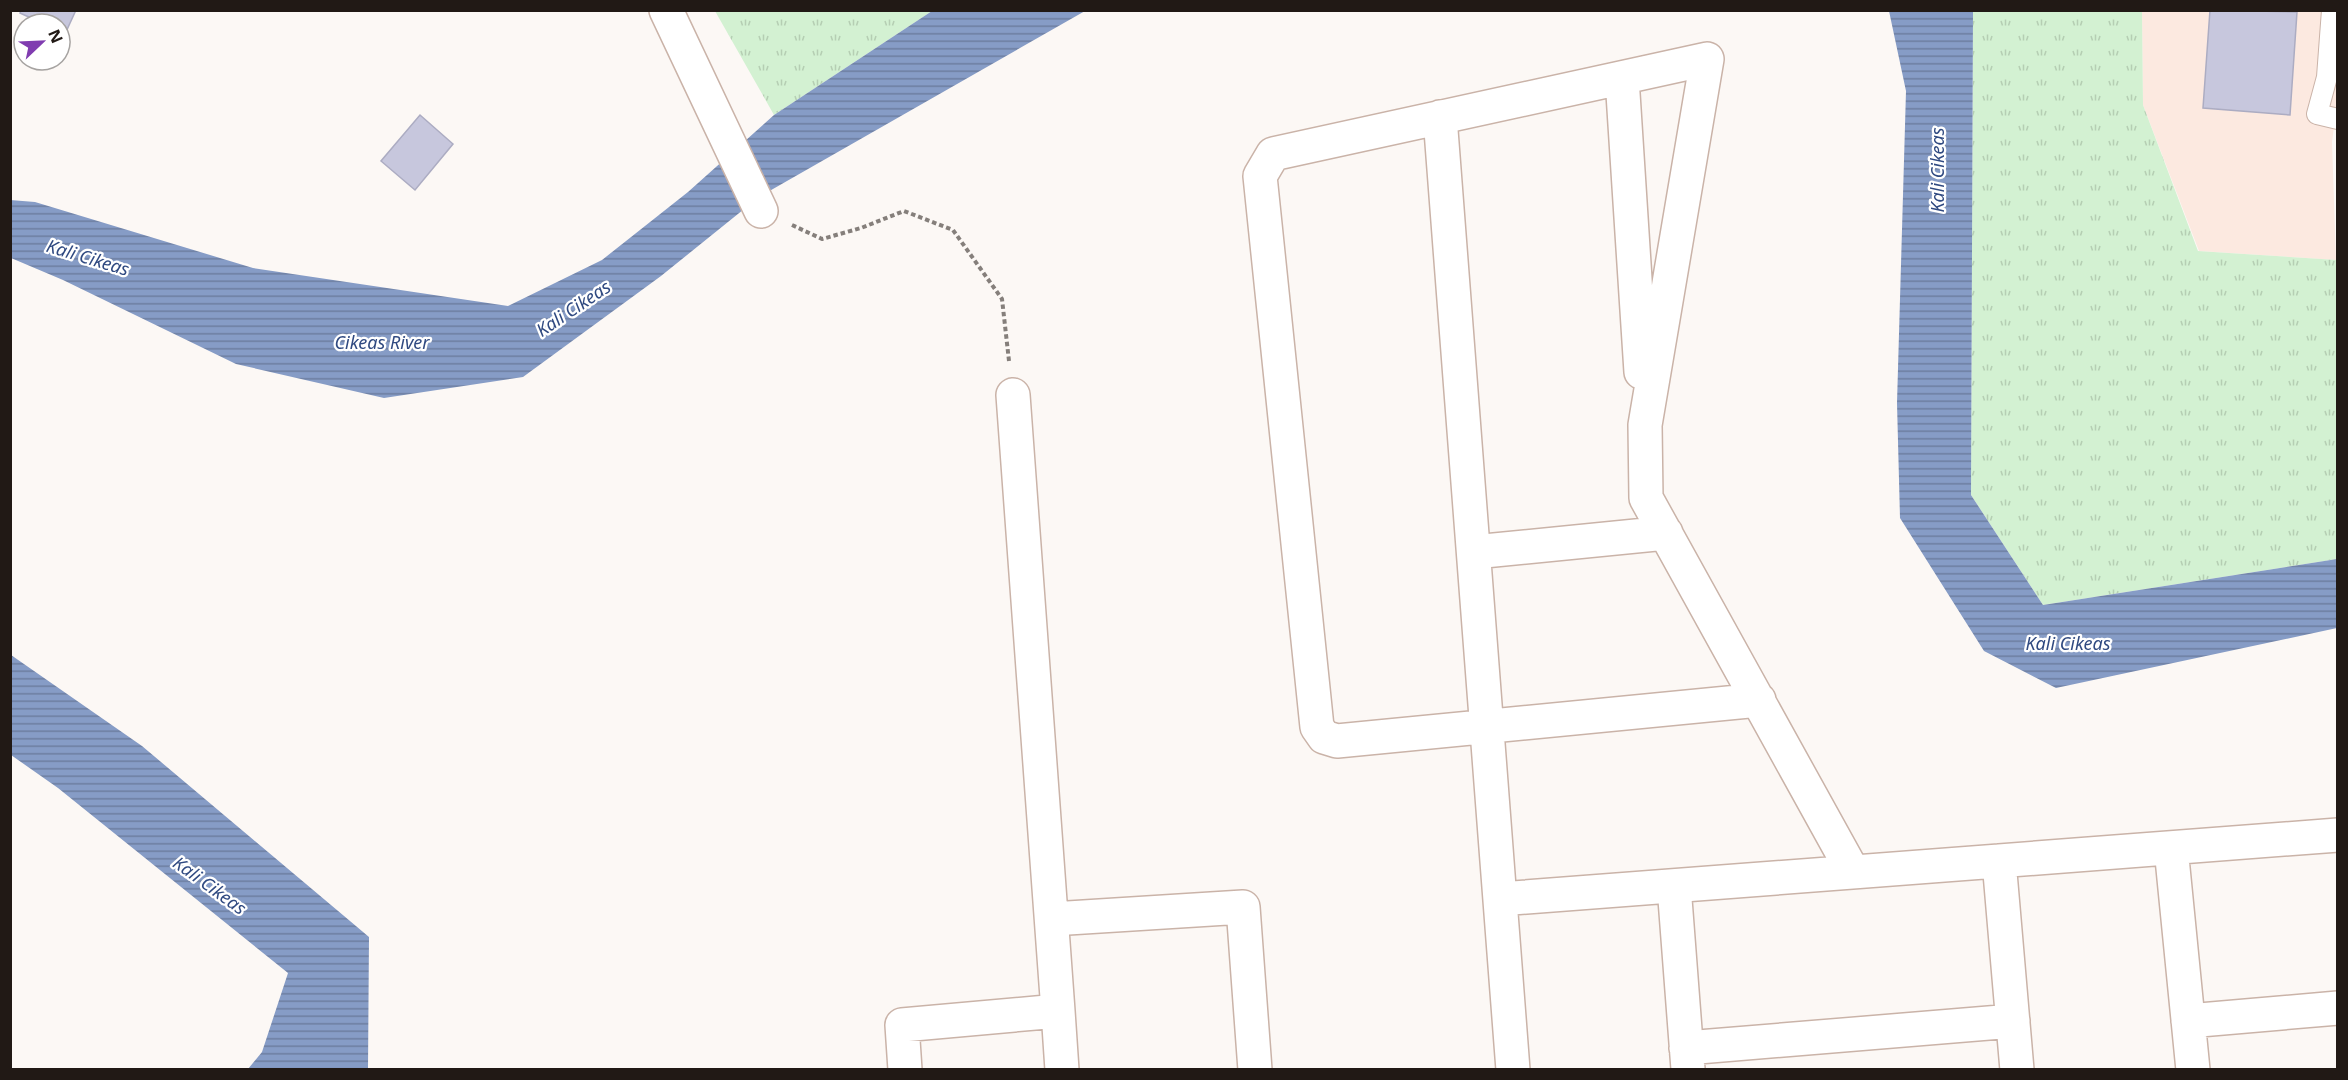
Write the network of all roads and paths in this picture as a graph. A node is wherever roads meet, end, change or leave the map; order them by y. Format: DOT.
graph roads {
  1 [pos="666,10"];
  2 [pos="2332,10"];
  3 [pos="1622,78"];
  4 [pos="1440,117"];
  5 [pos="2337,119"];
  6 [pos="761,211"];
  7 [pos="1013,395"];
  8 [pos="1645,425"];
  9 [pos="1666,533"];
  10 [pos="1474,552"];
  11 [pos="1759,700"];
  12 [pos="1487,725"];
  13 [pos="2337,835"];
  14 [pos="2170,848"];
  15 [pos="1999,861"];
  16 [pos="1853,872"];
  17 [pos="1674,886"];
  18 [pos="1500,899"];
  19 [pos="1052,919"];
  20 [pos="2337,1008"];
  21 [pos="1058,1011"];
  22 [pos="2013,1021"];
  23 [pos="2188,1021"];
  24 [pos="1687,1059"];
  25 [pos="905,1070"];
  26 [pos="1062,1070"];
  27 [pos="1255,1070"];
  28 [pos="1513,1070"];
  29 [pos="2018,1070"];
  30 [pos="2193,1070"];
  1 -- 6 [label="street"];
  2 -- 5 [label="lane"];
  3 -- 4 [label="street"];
  3 -- 8 [label="street"];
  3 -- 8 [label="street"];
  4 -- 10 [label="street"];
  4 -- 12 [label="street"];
  6 -- 7 [label="path"];
  7 -- 19 [label="street"];
  8 -- 9 [label="street"];
  9 -- 10 [label="street"];
  9 -- 11 [label="street"];
  10 -- 12 [label="street"];
  11 -- 12 [label="street"];
  11 -- 16 [label="street"];
  12 -- 18 [label="street"];
  13 -- 14 [label="street"];
  14 -- 15 [label="street"];
  14 -- 23 [label="street"];
  15 -- 16 [label="street"];
  15 -- 22 [label="street"];
  16 -- 17 [label="street"];
  17 -- 18 [label="street"];
  17 -- 24 [label="street"];
  18 -- 28 [label="street"];
  19 -- 21 [label="street"];
  19 -- 27 [label="street"];
  20 -- 23 [label="street"];
  21 -- 25 [label="street"];
  21 -- 26 [label="street"];
  22 -- 24 [label="street"];
  22 -- 29 [label="street"];
  23 -- 30 [label="street"];
}
